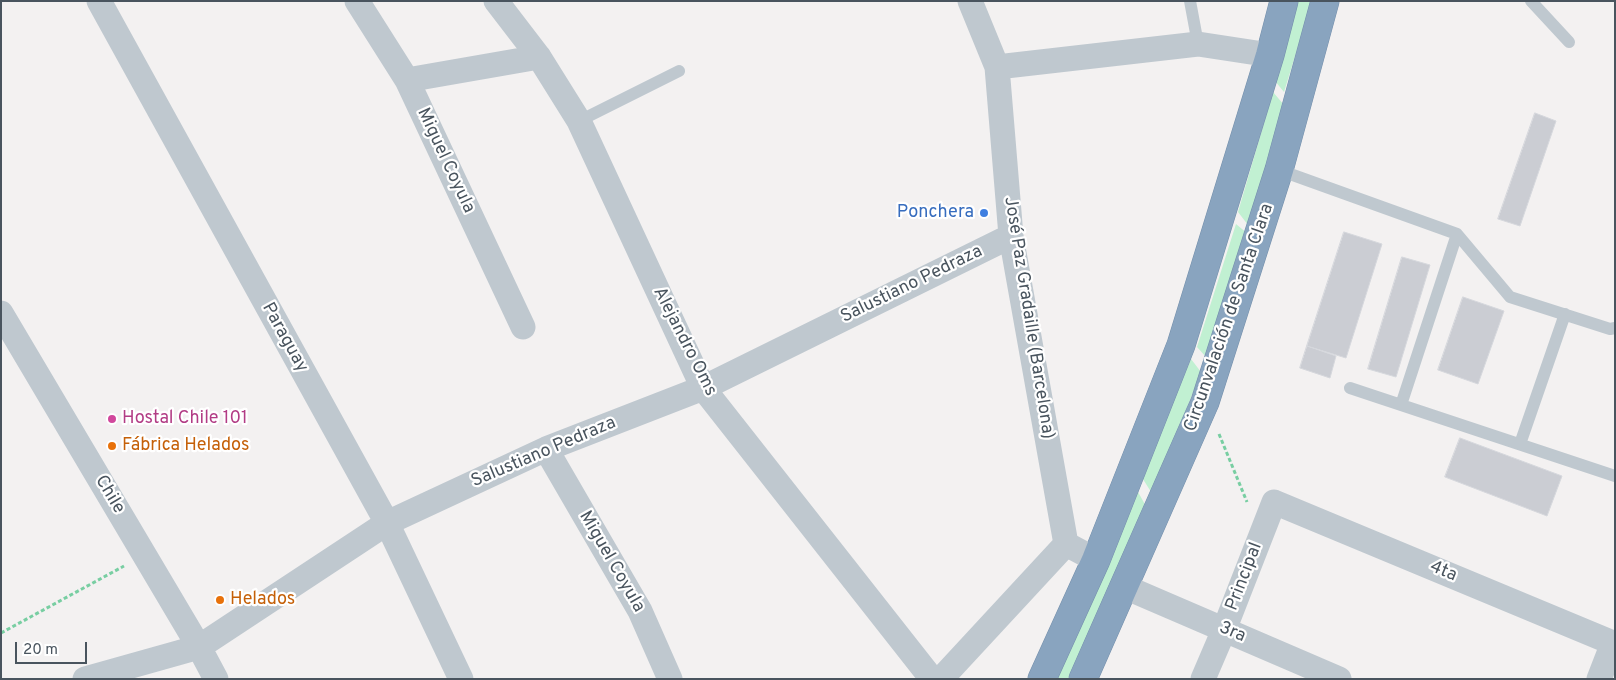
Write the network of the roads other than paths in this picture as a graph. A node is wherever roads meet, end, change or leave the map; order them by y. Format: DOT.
graph roads {
  1 [pos="99,1"];
  2 [pos="357,1"];
  3 [pos="496,1"];
  4 [pos="970,1"];
  5 [pos="1190,1"];
  6 [pos="1284,1"];
  7 [pos="1325,1"];
  8 [pos="1531,1"];
  9 [pos="1569,42"];
  10 [pos="1198,44"];
  11 [pos="1270,55"];
  12 [pos="539,57"];
  13 [pos="997,67"];
  14 [pos="679,71"];
  15 [pos="407,80"];
  16 [pos="579,121"];
  17 [pos="1279,170"];
  18 [pos="1458,234"];
  19 [pos="1010,236"];
  20 [pos="1,312"];
  21 [pos="1565,314"];
  22 [pos="523,327"];
  23 [pos="1615,328"];
  24 [pos="703,388"];
  25 [pos="1350,388"];
  26 [pos="1400,405"];
  27 [pos="1520,444"];
  28 [pos="546,449"];
  29 [pos="1615,476"];
  30 [pos="1274,502"];
  31 [pos="386,523"];
  32 [pos="1066,544"];
  33 [pos="1096,560"];
  34 [pos="1125,587"];
  35 [pos="1224,630"];
  36 [pos="199,647"];
  37 [pos="85,679"];
  38 [pos="216,679"];
  39 [pos="461,679"];
  40 [pos="670,679"];
  41 [pos="932,679"];
  42 [pos="942,679"];
  43 [pos="1042,679"];
  44 [pos="1083,679"];
  45 [pos="1203,679"];
  46 [pos="1339,679"];
  47 [pos="1599,679"];
  1 -- 31 [label="street, Paraguay"];
  2 -- 15 [label="street, Miguel Coyula"];
  3 -- 12 [label="street, Alejandro Oms"];
  4 -- 13 [label="street, José Paz Gradaille (Barcelona)"];
  5 -- 10 [label="lane"];
  6 -- 11 [label="highway"];
  7 -- 17 [label="highway, Circunvalación de Santa Clara"];
  8 -- 9 [label="lane"];
  10 -- 11 [label="street"];
  10 -- 13 [label="street"];
  11 -- 33 [label="highway"];
  12 -- 15 [label="street"];
  12 -- 16 [label="street, Alejandro Oms"];
  13 -- 19 [label="street, José Paz Gradaille (Barcelona)"];
  14 -- 16 [label="lane"];
  15 -- 22 [label="street, Miguel Coyula"];
  16 -- 24 [label="street, Alejandro Oms"];
  17 -- 18 [label="lane"];
  17 -- 34 [label="highway, Circunvalación de Santa Clara"];
  18 -- 21 [label="lane"];
  18 -- 26 [label="lane"];
  19 -- 24 [label="street, Salustiano Pedraza"];
  19 -- 32 [label="street, José Paz Gradaille (Barcelona)"];
  20 -- 36 [label="street, Chile"];
  21 -- 23 [label="lane"];
  21 -- 27 [label="lane"];
  24 -- 28 [label="street, Salustiano Pedraza"];
  24 -- 41 [label="street, Alejandro Oms"];
  25 -- 26 [label="lane"];
  26 -- 27 [label="lane"];
  27 -- 29 [label="lane"];
  28 -- 31 [label="street, Salustiano Pedraza"];
  28 -- 40 [label="street, Miguel Coyula"];
  30 -- 35 [label="street, Principal"];
  30 -- 47 [label="street, 4ta"];
  31 -- 36 [label="street, Salustiano Pedraza"];
  31 -- 39 [label="street, Paraguay"];
  32 -- 33 [label="street"];
  32 -- 42 [label="street"];
  33 -- 43 [label="highway"];
  34 -- 35 [label="street, 3ra"];
  34 -- 44 [label="highway, Circunvalación de Santa Clara"];
  35 -- 45 [label="street, Principal"];
  35 -- 46 [label="street, 3ra"];
  36 -- 37 [label="street, Salustiano Pedraza"];
  36 -- 38 [label="street, Chile"];
}
